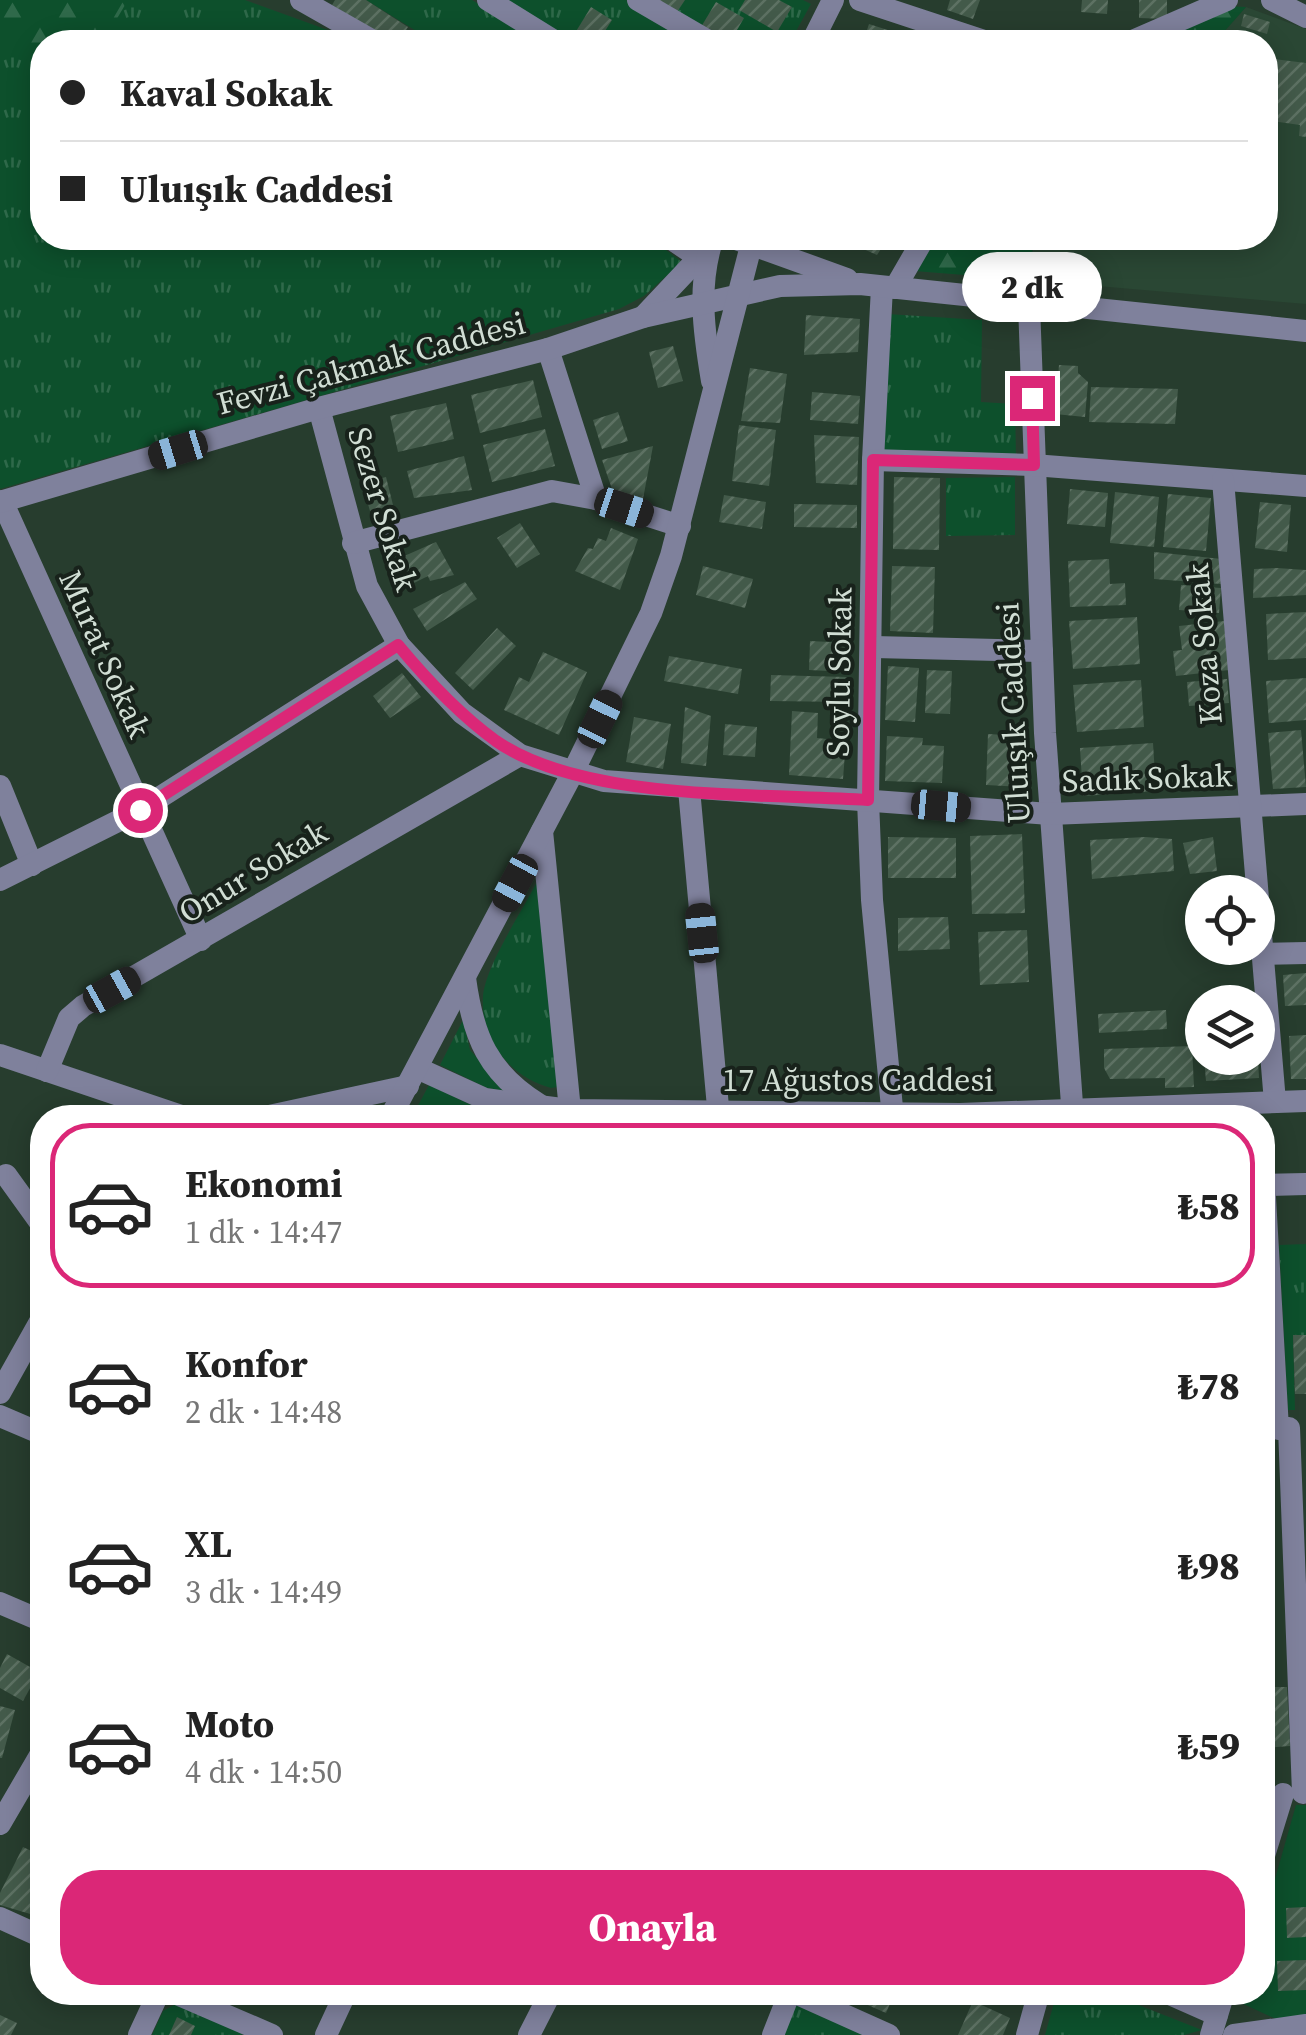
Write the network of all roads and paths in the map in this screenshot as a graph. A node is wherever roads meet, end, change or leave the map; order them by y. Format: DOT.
graph roads {
  1 [pos="301,0"];
  2 [pos="488,0"];
  3 [pos="638,0"];
  4 [pos="860,0"];
  5 [pos="1227,0"];
  6 [pos="1272,0"];
  7 [pos="828,2"];
  8 [pos="1306,17"];
  9 [pos="355,30"];
  10 [pos="537,30"];
  11 [pos="689,30"];
  12 [pos="817,30"];
  13 [pos="951,30"];
  14 [pos="1158,30"];
  15 [pos="718,250"];
  16 [pos="724,250"];
  17 [pos="729,250"];
  18 [pos="755,250"];
  19 [pos="913,250"];
  20 [pos="879,286"];
  21 [pos="742,293"];
  22 [pos="703,303"];
  23 [pos="1030,305"];
  24 [pos="643,317"];
  25 [pos="1306,331"];
  26 [pos="548,349"];
  27 [pos="713,384"];
  28 [pos="320,408"];
  29 [pos="873,460"];
  30 [pos="1034,465"];
  31 [pos="1224,480"];
  32 [pos="1306,486"];
  33 [pos="596,499"];
  34 [pos="1,502"];
  35 [pos="680,526"];
  36 [pos="353,544"];
  37 [pos="398,645"];
  38 [pos="874,647"];
  39 [pos="1042,651"];
  40 [pos="520,754"];
  41 [pos="572,774"];
  42 [pos="0,786"];
  43 [pos="688,790"];
  44 [pos="868,800"];
  45 [pos="1306,804"];
  46 [pos="1251,807"];
  47 [pos="140,810"];
  48 [pos="1050,814"];
  49 [pos="542,831"];
  50 [pos="32,865"];
  51 [pos="1257,875"];
  52 [pos="0,880"];
  53 [pos="202,940"];
  54 [pos="1306,953"];
  55 [pos="1275,954"];
  56 [pos="1264,965"];
  57 [pos="466,978"];
  58 [pos="0,1055"];
  59 [pos="47,1071"];
  60 [pos="412,1077"];
  61 [pos="1306,1102"];
  62 [pos="148,1105"];
  63 [pos="308,1105"];
  64 [pos="397,1105"];
  65 [pos="525,1105"];
  66 [pos="548,1105"];
  67 [pos="558,1105"];
  68 [pos="718,1105"];
  69 [pos="892,1105"];
  70 [pos="1072,1105"];
  71 [pos="1265,1105"];
  72 [pos="1275,1107"];
  73 [pos="3,1174"];
  74 [pos="1306,1184"];
  75 [pos="1275,1185"];
  76 [pos="30,1188"];
  77 [pos="30,1210"];
  78 [pos="1275,1313"];
  79 [pos="30,1339"];
  80 [pos="0,1393"];
  81 [pos="0,1416"];
  82 [pos="1284,1428"];
  83 [pos="30,1429"];
  84 [pos="0,1604"];
  85 [pos="30,1616"];
  86 [pos="30,1773"];
  87 [pos="1288,1792"];
  88 [pos="0,1824"];
  89 [pos="1275,1827"];
  90 [pos="0,1918"];
  91 [pos="30,1932"];
  92 [pos="154,2005"];
  93 [pos="201,2005"];
  94 [pos="340,2005"];
  95 [pos="547,2005"];
  96 [pos="786,2005"];
  97 [pos="821,2005"];
  98 [pos="1035,2005"];
  99 [pos="1306,2025"];
  100 [pos="538,2032"];
  101 [pos="262,2033"];
  102 [pos="140,2035"];
  103 [pos="326,2035"];
  104 [pos="773,2035"];
  105 [pos="889,2035"];
  106 [pos="1027,2035"];
  107 [pos="1234,2035"];
  1 -- 9 [label="street"];
  2 -- 10 [label="street"];
  3 -- 11 [label="street"];
  4 -- 13 [label="street"];
  5 -- 14 [label="street"];
  6 -- 8 [label="street"];
  7 -- 12 [label="street"];
  15 -- 24 [label="street"];
  16 -- 22 [label="street"];
  17 -- 21 [label="street"];
  18 -- 20 [label="street"];
  19 -- 20 [label="street"];
  20 -- 21 [label="street, Fevzi Çakmak Caddesi"];
  20 -- 23 [label="street"];
  20 -- 29 [label="street, Soylu Sokak"];
  21 -- 22 [label="street, Fevzi Çakmak Caddesi"];
  21 -- 27 [label="street"];
  22 -- 24 [label="street, Fevzi Çakmak Caddesi"];
  22 -- 27 [label="street"];
  23 -- 25 [label="street"];
  23 -- 30 [label="street, Uluışık Caddesi"];
  24 -- 26 [label="street, Fevzi Çakmak Caddesi"];
  26 -- 28 [label="street, Fevzi Çakmak Caddesi"];
  26 -- 33 [label="street"];
  27 -- 35 [label="street"];
  28 -- 34 [label="street, Fevzi Çakmak Caddesi"];
  28 -- 36 [label="street, Sezer Sokak"];
  29 -- 30 [label="street"];
  29 -- 38 [label="street, Soylu Sokak"];
  30 -- 31 [label="street"];
  30 -- 39 [label="street, Uluışık Caddesi"];
  31 -- 32 [label="street"];
  31 -- 46 [label="street, Koza Sokak"];
  33 -- 35 [label="street"];
  33 -- 36 [label="street"];
  34 -- 47 [label="street, Murat Sokak"];
  35 -- 41 [label="street"];
  36 -- 37 [label="street, Sezer Sokak"];
  37 -- 40 [label="street, Sezer Sokak"];
  37 -- 47 [label="street"];
  38 -- 39 [label="street"];
  38 -- 44 [label="street, Soylu Sokak"];
  39 -- 48 [label="street, Uluışık Caddesi"];
  40 -- 41 [label="street, Sezer Sokak"];
  40 -- 53 [label="street, Onur Sokak"];
  41 -- 43 [label="street, Sadık Sokak"];
  41 -- 49 [label="street"];
  42 -- 50 [label="street"];
  43 -- 44 [label="street, Sadık Sokak"];
  43 -- 68 [label="street"];
  44 -- 48 [label="street, Sadık Sokak"];
  44 -- 69 [label="street, Soylu Sokak"];
  45 -- 46 [label="street, Sadık Sokak"];
  46 -- 48 [label="street, Sadık Sokak"];
  46 -- 51 [label="street, Koza Sokak"];
  47 -- 50 [label="street"];
  47 -- 53 [label="street, Murat Sokak"];
  48 -- 70 [label="street, Uluışık Caddesi"];
  49 -- 57 [label="street"];
  49 -- 67 [label="street"];
  50 -- 52 [label="street"];
  53 -- 59 [label="street, Onur Sokak"];
  54 -- 55 [label="street"];
  56 -- 71 [label="street, Koza Sokak"];
  57 -- 60 [label="street"];
  57 -- 66 [label="street"];
  58 -- 59 [label="street"];
  59 -- 62 [label="street"];
  60 -- 63 [label="street"];
  60 -- 64 [label="street"];
  60 -- 65 [label="street, 17 Ağustos Caddesi"];
  61 -- 72 [label="street, 17 Ağustos Caddesi"];
  73 -- 76 [label="street"];
  73 -- 77 [label="street"];
  74 -- 75 [label="street"];
  78 -- 82 [label="street"];
  79 -- 80 [label="street"];
  81 -- 83 [label="street"];
  82 -- 87 [label="street"];
  84 -- 85 [label="street"];
  86 -- 88 [label="street"];
  87 -- 89 [label="street"];
  90 -- 91 [label="street"];
  92 -- 102 [label="street"];
  93 -- 101 [label="street"];
  94 -- 103 [label="street"];
  95 -- 100 [label="street"];
  96 -- 104 [label="street"];
  97 -- 105 [label="street"];
  98 -- 106 [label="street"];
  99 -- 107 [label="street"];
}
